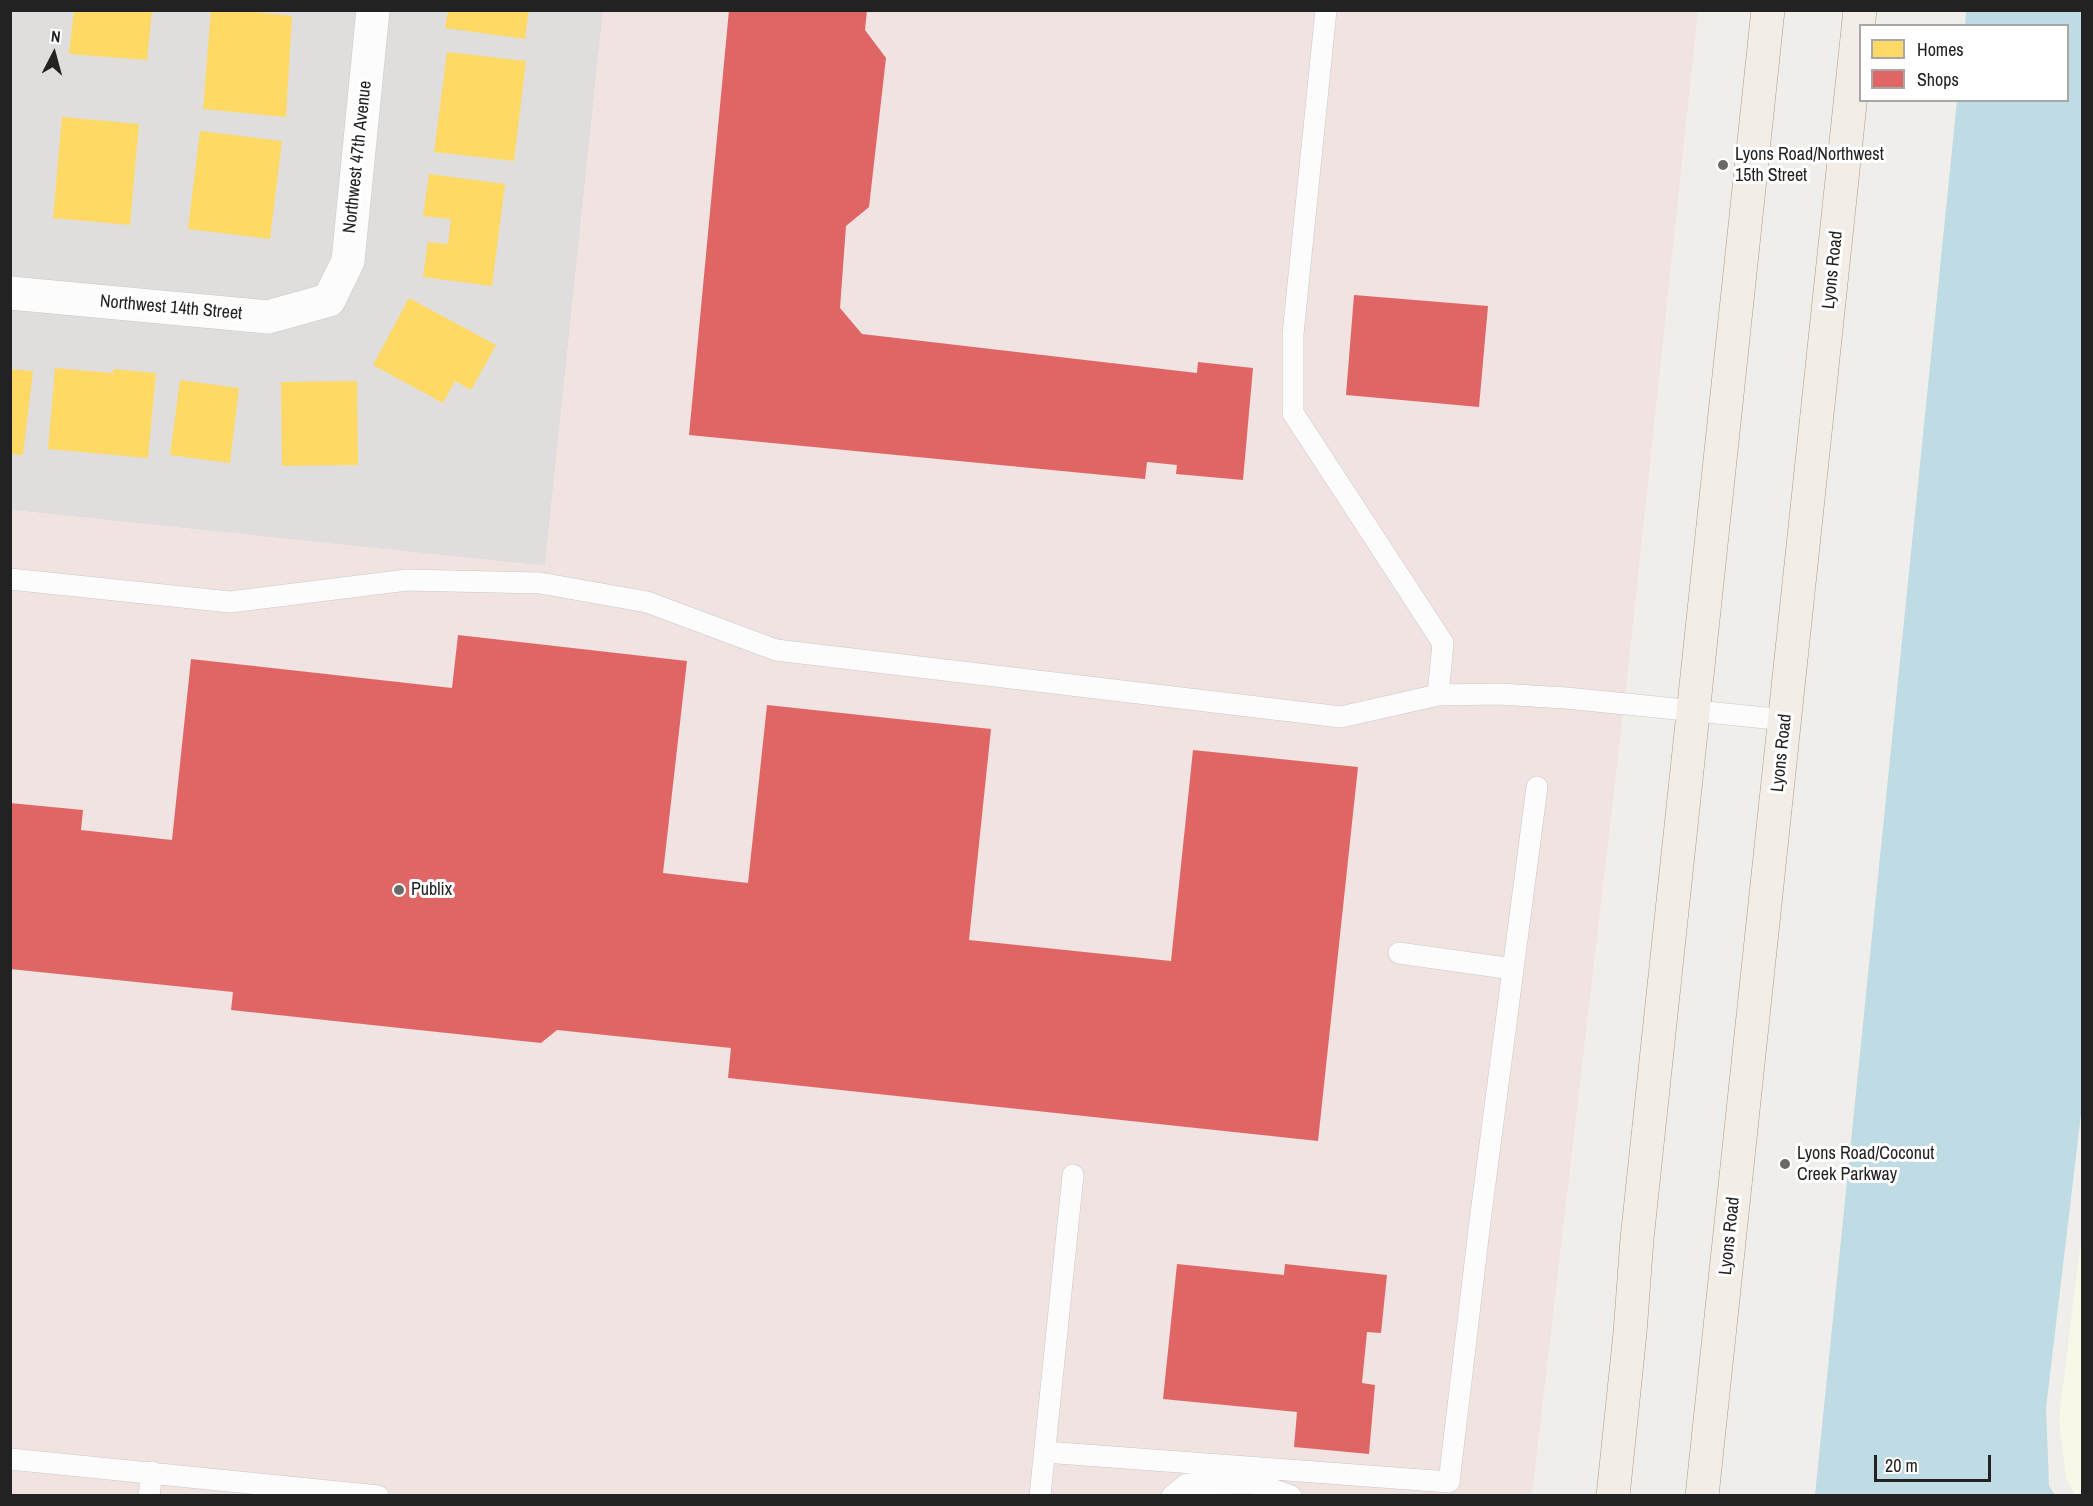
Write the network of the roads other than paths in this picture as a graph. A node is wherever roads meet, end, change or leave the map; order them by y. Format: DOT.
graph roads {
  1 [pos="373,10"];
  2 [pos="1326,10"];
  3 [pos="1768,10"];
  4 [pos="1860,10"];
  5 [pos="10,293"];
  6 [pos="329,300"];
  7 [pos="10,579"];
  8 [pos="1438,695"];
  9 [pos="1693,711"];
  10 [pos="1786,720"];
  11 [pos="1537,787"];
  12 [pos="1399,953"];
  13 [pos="1513,969"];
  14 [pos="1073,1175"];
  15 [pos="1045,1452"];
  16 [pos="10,1459"];
  17 [pos="152,1472"];
  18 [pos="242,1489"];
  19 [pos="1448,1489"];
  20 [pos="352,1494"];
  21 [pos="149,1496"];
  22 [pos="378,1496"];
  23 [pos="1040,1496"];
  24 [pos="1172,1496"];
  25 [pos="1291,1496"];
  26 [pos="1613,1496"];
  27 [pos="1702,1496"];
  1 -- 6 [label="street, Northwest 47th Avenue"];
  2 -- 8 [label="lane"];
  3 -- 9 [label="main road"];
  4 -- 10 [label="main road, Lyons Road"];
  5 -- 6 [label="street, Northwest 14th Street"];
  7 -- 8 [label="lane"];
  8 -- 9 [label="lane"];
  9 -- 10 [label="lane"];
  9 -- 26 [label="main road"];
  10 -- 27 [label="main road, Lyons Road"];
  11 -- 13 [label="lane"];
  12 -- 13 [label="lane"];
  13 -- 19 [label="lane"];
  14 -- 15 [label="lane"];
  15 -- 19 [label="lane"];
  15 -- 23 [label="lane"];
  16 -- 17 [label="lane"];
  17 -- 18 [label="lane"];
  17 -- 21 [label="lane"];
  18 -- 20 [label="lane"];
  20 -- 22 [label="lane"];
  24 -- 25 [label="lane"];
}
